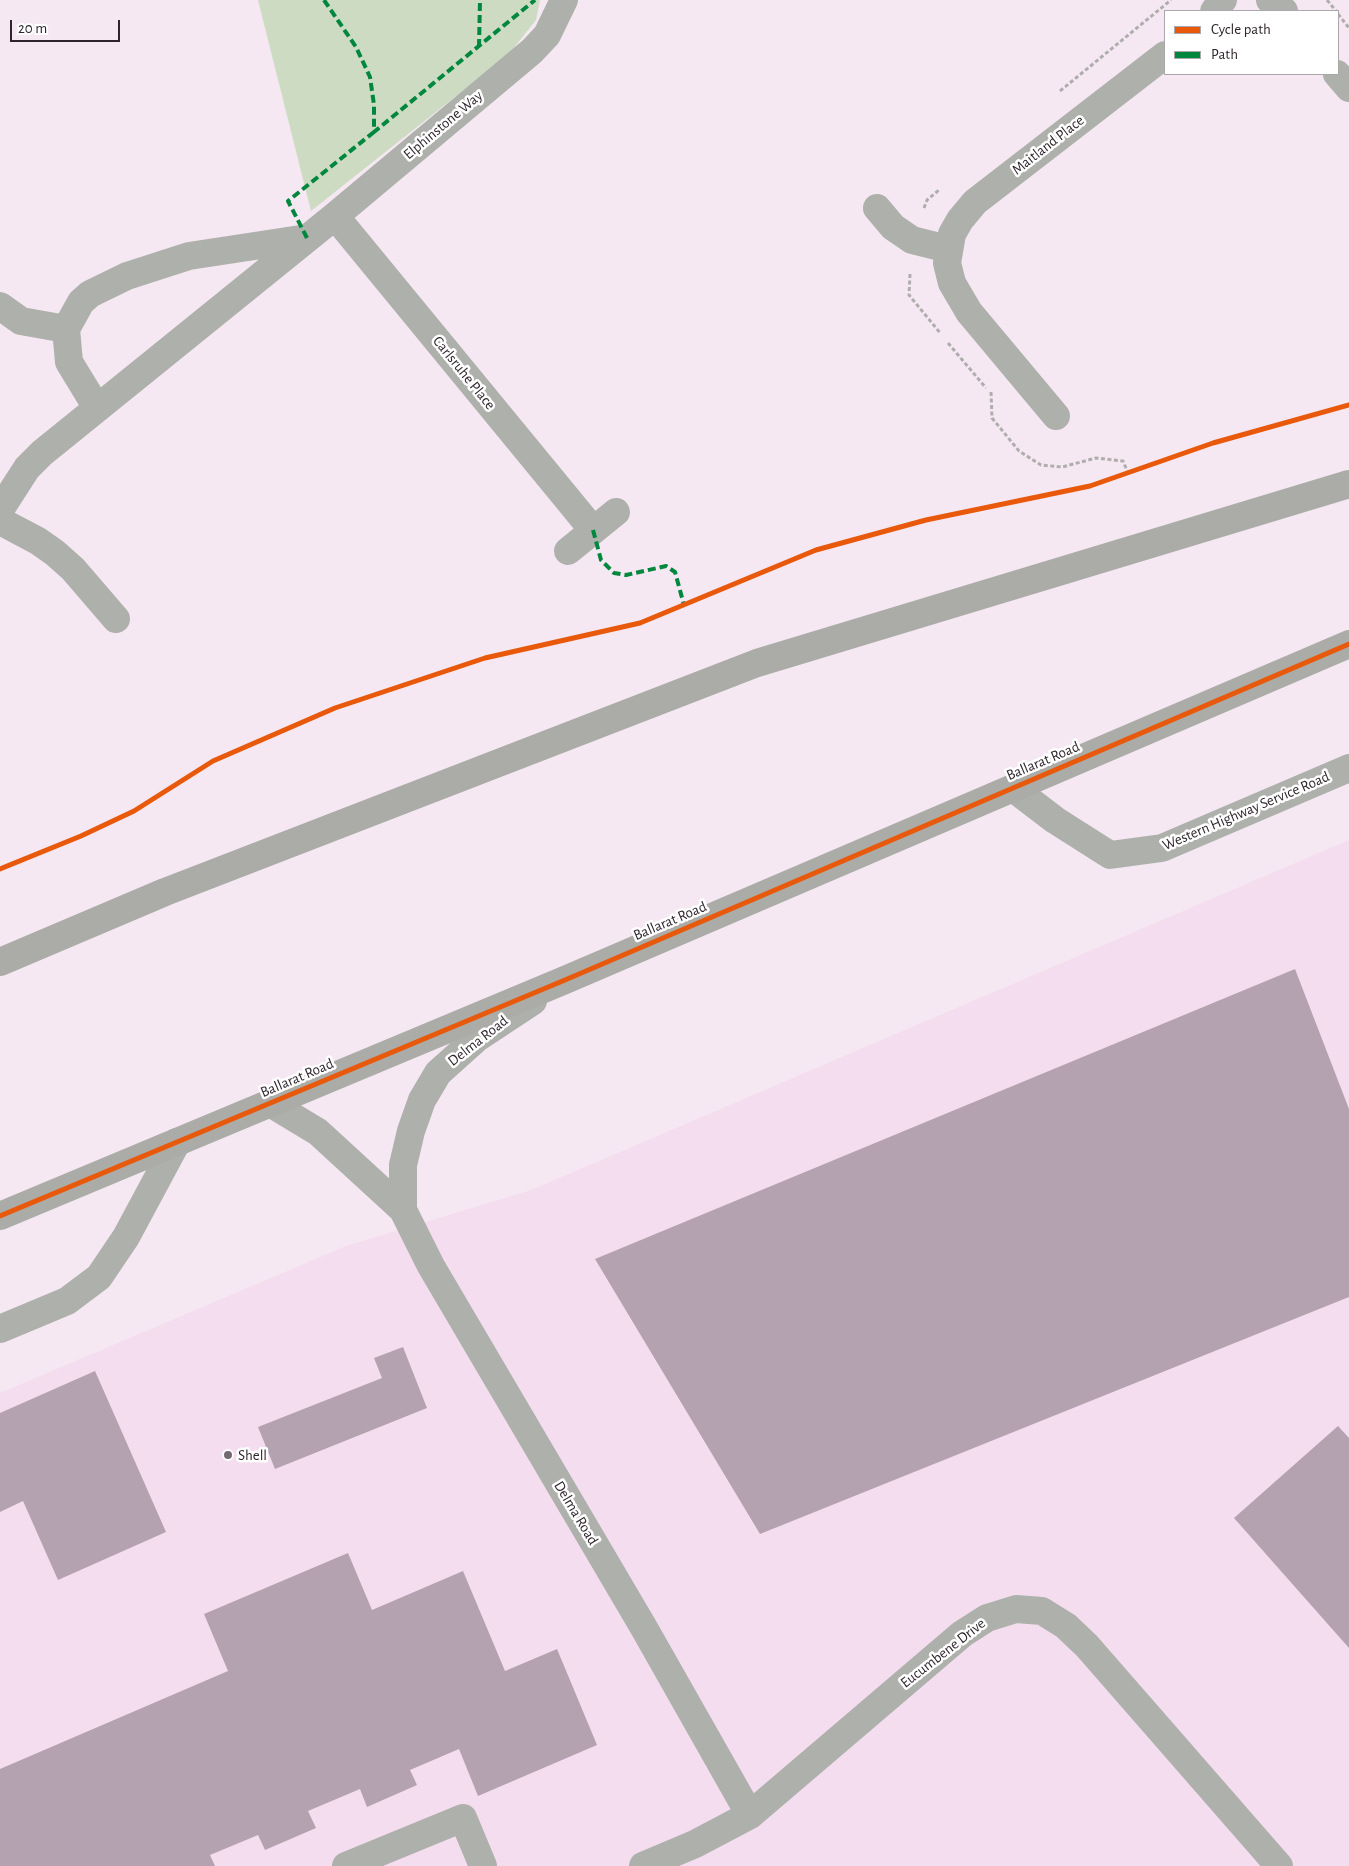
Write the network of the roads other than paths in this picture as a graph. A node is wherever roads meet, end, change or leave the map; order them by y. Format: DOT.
graph roads {
  1 [pos="564,0"];
  2 [pos="1223,0"];
  3 [pos="1270,0"];
  4 [pos="1215,10"];
  5 [pos="1283,10"];
  6 [pos="1164,55"];
  7 [pos="1339,75"];
  8 [pos="1349,88"];
  9 [pos="877,208"];
  10 [pos="334,216"];
  11 [pos="307,238"];
  12 [pos="948,249"];
  13 [pos="0,306"];
  14 [pos="66,329"];
  15 [pos="97,408"];
  16 [pos="1056,416"];
  17 [pos="1349,484"];
  18 [pos="0,510"];
  19 [pos="616,512"];
  20 [pos="0,521"];
  21 [pos="593,530"];
  22 [pos="568,551"];
  23 [pos="116,619"];
  24 [pos="1349,644"];
  25 [pos="1349,768"];
  26 [pos="1013,788"];
  27 [pos="0,962"];
  28 [pos="564,980"];
  29 [pos="270,1103"];
  30 [pos="177,1142"];
  31 [pos="403,1210"];
  32 [pos="0,1216"];
  33 [pos="0,1329"];
  34 [pos="750,1815"];
  35 [pos="346,1866"];
  36 [pos="483,1866"];
  37 [pos="643,1866"];
  38 [pos="1279,1866"];
  1 -- 10 [label="street, Elphinstone Way"];
  2 -- 4 [label="street"];
  3 -- 5 [label="street"];
  6 -- 12 [label="street, Maitland Place"];
  7 -- 8 [label="street"];
  9 -- 12 [label="street"];
  10 -- 11 [label="street, Elphinstone Way"];
  10 -- 21 [label="street, Carlsruhe Place"];
  11 -- 14 [label="street"];
  11 -- 15 [label="street, Elphinstone Way"];
  12 -- 16 [label="street, Maitland Place"];
  13 -- 14 [label="street"];
  14 -- 15 [label="street"];
  15 -- 18 [label="street, Elphinstone Way"];
  17 -- 27 [label="highway"];
  19 -- 21 [label="street"];
  20 -- 23 [label="street"];
  21 -- 22 [label="street"];
  24 -- 26 [label="highway, Ballarat Road"];
  25 -- 26 [label="street, Western Highway Service Road"];
  26 -- 28 [label="highway, Ballarat Road"];
  28 -- 29 [label="highway, Ballarat Road"];
  28 -- 31 [label="street, Delma Road"];
  29 -- 30 [label="highway, Ballarat Road"];
  29 -- 31 [label="street, Delma Road"];
  30 -- 32 [label="highway, Ballarat Road"];
  30 -- 33 [label="street"];
  31 -- 34 [label="street, Delma Road"];
  34 -- 37 [label="street, Eucumbene Drive"];
  34 -- 38 [label="street, Eucumbene Drive"];
  35 -- 36 [label="street"];
}
